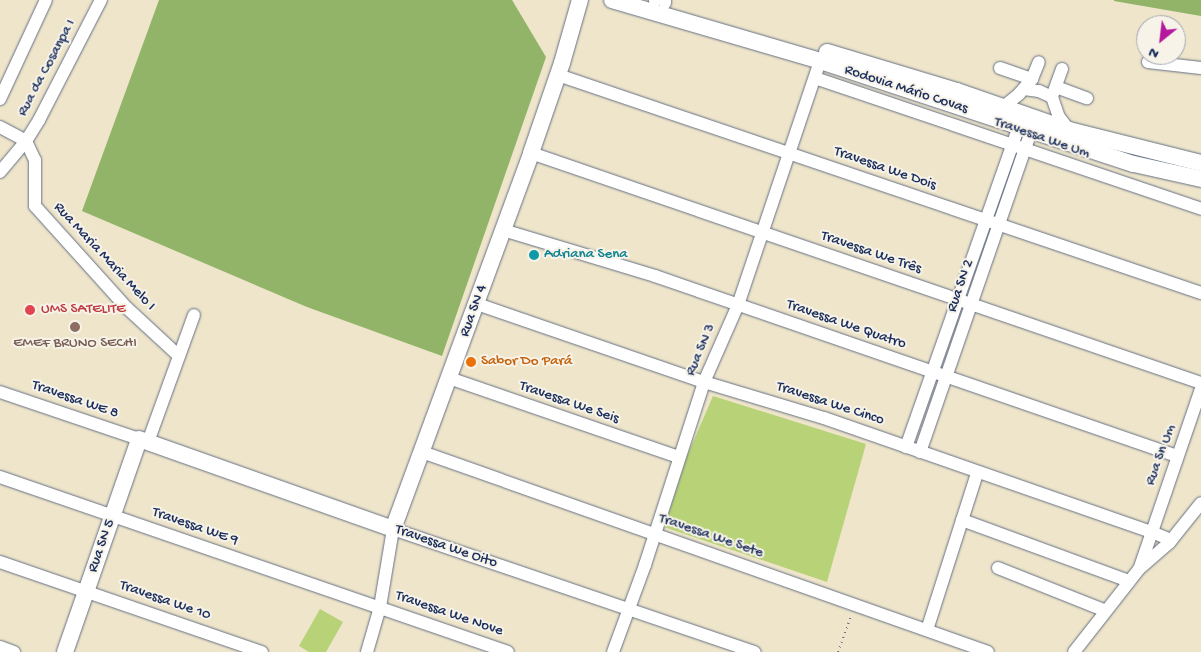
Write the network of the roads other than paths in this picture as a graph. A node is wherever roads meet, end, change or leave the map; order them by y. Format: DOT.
graph roads {
  1 [pos="46,0"];
  2 [pos="101,0"];
  3 [pos="580,0"];
  4 [pos="612,0"];
  5 [pos="659,1"];
  6 [pos="820,62"];
  7 [pos="1039,62"];
  8 [pos="1174,65"];
  9 [pos="1000,68"];
  10 [pos="1201,68"];
  11 [pos="1062,69"];
  12 [pos="558,74"];
  13 [pos="815,78"];
  14 [pos="1028,84"];
  15 [pos="1054,92"];
  16 [pos="1087,98"];
  17 [pos="0,99"];
  18 [pos="1002,108"];
  19 [pos="0,127"];
  20 [pos="1025,129"];
  21 [pos="1069,130"];
  22 [pos="26,140"];
  23 [pos="1019,148"];
  24 [pos="531,153"];
  25 [pos="789,154"];
  26 [pos="1201,163"];
  27 [pos="0,172"];
  28 [pos="1201,179"];
  29 [pos="1201,209"];
  30 [pos="984,221"];
  31 [pos="1000,225"];
  32 [pos="503,230"];
  33 [pos="761,232"];
  34 [pos="1201,293"];
  35 [pos="958,299"];
  36 [pos="477,304"];
  37 [pos="973,304"];
  38 [pos="738,305"];
  39 [pos="194,315"];
  40 [pos="178,355"];
  41 [pos="931,372"];
  42 [pos="945,376"];
  43 [pos="449,378"];
  44 [pos="704,382"];
  45 [pos="1201,383"];
  46 [pos="1201,389"];
  47 [pos="0,392"];
  48 [pos="144,440"];
  49 [pos="906,447"];
  50 [pos="422,452"];
  51 [pos="920,452"];
  52 [pos="1177,456"];
  53 [pos="678,457"];
  54 [pos="978,473"];
  55 [pos="0,477"];
  56 [pos="1201,503"];
  57 [pos="112,517"];
  58 [pos="962,520"];
  59 [pos="393,529"];
  60 [pos="1152,532"];
  61 [pos="654,533"];
  62 [pos="1171,540"];
  63 [pos="0,562"];
  64 [pos="998,568"];
  65 [pos="1139,569"];
  66 [pos="1129,581"];
  67 [pos="86,592"];
  68 [pos="380,607"];
  69 [pos="629,608"];
  70 [pos="1106,611"];
  71 [pos="927,630"];
  72 [pos="0,647"];
  73 [pos="14,652"];
  74 [pos="65,652"];
  75 [pos="262,652"];
  76 [pos="367,652"];
  77 [pos="508,652"];
  78 [pos="613,652"];
  79 [pos="755,652"];
  80 [pos="988,652"];
  81 [pos="1074,652"];
  1 -- 17 [label="street"];
  2 -- 22 [label="street, Rua da Cosanpa I"];
  3 -- 12 [label="main road, Rua SN 4"];
  4 -- 6 [label="main road, Rodovia Mário Covas"];
  5 -- 18 [label="main road, Rodovia Mário Covas"];
  6 -- 13 [label="street, Rua SN 3"];
  6 -- 20 [label="main road, Rodovia Mário Covas"];
  7 -- 14 [label="street"];
  8 -- 10 [label="street"];
  9 -- 14 [label="street"];
  11 -- 15 [label="street"];
  12 -- 24 [label="main road, Rua SN 4"];
  12 -- 25 [label="street, Travessa We Dois"];
  13 -- 23 [label="street, Travessa We Um"];
  13 -- 25 [label="street, Rua SN 3"];
  14 -- 15 [label="street"];
  14 -- 18 [label="street"];
  15 -- 16 [label="street"];
  15 -- 21 [label="street"];
  18 -- 21 [label="main road, Rodovia Mário Covas"];
  19 -- 22 [label="street"];
  20 -- 23 [label="street, Rua SN 2"];
  20 -- 28 [label="main road, Rodovia Mário Covas"];
  21 -- 26 [label="main road, Rodovia Mário Covas"];
  22 -- 27 [label="street, Rua da Cosanpa I"];
  22 -- 40 [label="street, Rua Maria Maria Melo I"];
  23 -- 29 [label="street, Travessa We Um"];
  23 -- 30 [label="street, Rua SN 2"];
  23 -- 31 [label="street, Rua SN 2"];
  24 -- 32 [label="main road, Rua SN 4"];
  24 -- 33 [label="street, Travessa We Três"];
  25 -- 30 [label="street, Travessa We Dois"];
  25 -- 33 [label="street, Rua SN 3"];
  30 -- 31 [label="street, Travessa We Dois"];
  30 -- 35 [label="street, Rua SN 2"];
  31 -- 34 [label="street, Travessa We Dois"];
  31 -- 37 [label="street, Rua SN 2"];
  32 -- 36 [label="main road, Rua SN 4"];
  32 -- 38 [label="street, Travessa We Quatro"];
  33 -- 35 [label="street, Travessa We Três"];
  33 -- 38 [label="street, Rua SN 3"];
  35 -- 37 [label="street, Travessa We Três"];
  35 -- 41 [label="street, Rua SN 2"];
  36 -- 43 [label="main road, Rua SN 4"];
  36 -- 44 [label="street, Travessa We Cinco"];
  37 -- 42 [label="street, Rua SN 2"];
  37 -- 45 [label="street, Travessa We Três"];
  38 -- 41 [label="street, Travessa We Quatro"];
  38 -- 44 [label="street, Rua SN 3"];
  39 -- 40 [label="street"];
  40 -- 48 [label="street"];
  41 -- 42 [label="street, Travessa We Quatro"];
  41 -- 49 [label="street, Rua SN 2"];
  42 -- 51 [label="street, Rua SN 2"];
  42 -- 52 [label="street, Travessa We Quatro"];
  43 -- 50 [label="main road, Rua SN 4"];
  43 -- 53 [label="street, Travessa We Seis"];
  44 -- 49 [label="street, Travessa We Cinco"];
  44 -- 53 [label="street, Rua SN 3"];
  46 -- 52 [label="street, Rua Sn Um"];
  47 -- 48 [label="street, Travessa WE 8"];
  48 -- 57 [label="main road, Rua SN 5"];
  48 -- 59 [label="main road, Travessa We Oito"];
  49 -- 51 [label="street, Travessa We Cinco"];
  50 -- 59 [label="main road, Rua SN 4"];
  50 -- 61 [label="street, Travessa We Sete"];
  51 -- 54 [label="street, Travessa We Cinco"];
  52 -- 60 [label="street, Rua Sn Um"];
  53 -- 61 [label="street, Rua SN 3"];
  54 -- 58 [label="street"];
  54 -- 60 [label="street, Travessa We Cinco"];
  55 -- 57 [label="street, Travessa WE 9"];
  56 -- 62 [label="street"];
  57 -- 67 [label="main road, Rua SN 5"];
  57 -- 68 [label="street, Travessa WE 9"];
  58 -- 66 [label="street"];
  58 -- 71 [label="street"];
  59 -- 68 [label="street, Rua SN 4"];
  59 -- 69 [label="street, Travessa We Oito"];
  60 -- 62 [label="street, Travessa We Cinco"];
  60 -- 65 [label="street, Rua Sn Um"];
  61 -- 69 [label="street, Rua SN 3"];
  61 -- 71 [label="street, Travessa We Sete"];
  62 -- 65 [label="street"];
  63 -- 67 [label="street, Travessa We 10"];
  64 -- 70 [label="street"];
  65 -- 66 [label="street"];
  66 -- 70 [label="street"];
  67 -- 74 [label="main road, Rua SN 5"];
  67 -- 75 [label="street, Travessa We 10"];
  68 -- 76 [label="street, Rua SN 4"];
  68 -- 77 [label="street, Travessa We Nove"];
  69 -- 78 [label="street, Rua SN 3"];
  69 -- 79 [label="street, Travessa We Oito"];
  70 -- 81 [label="street"];
  71 -- 80 [label="street, Travessa We Sete"];
  72 -- 73 [label="street"];
}
